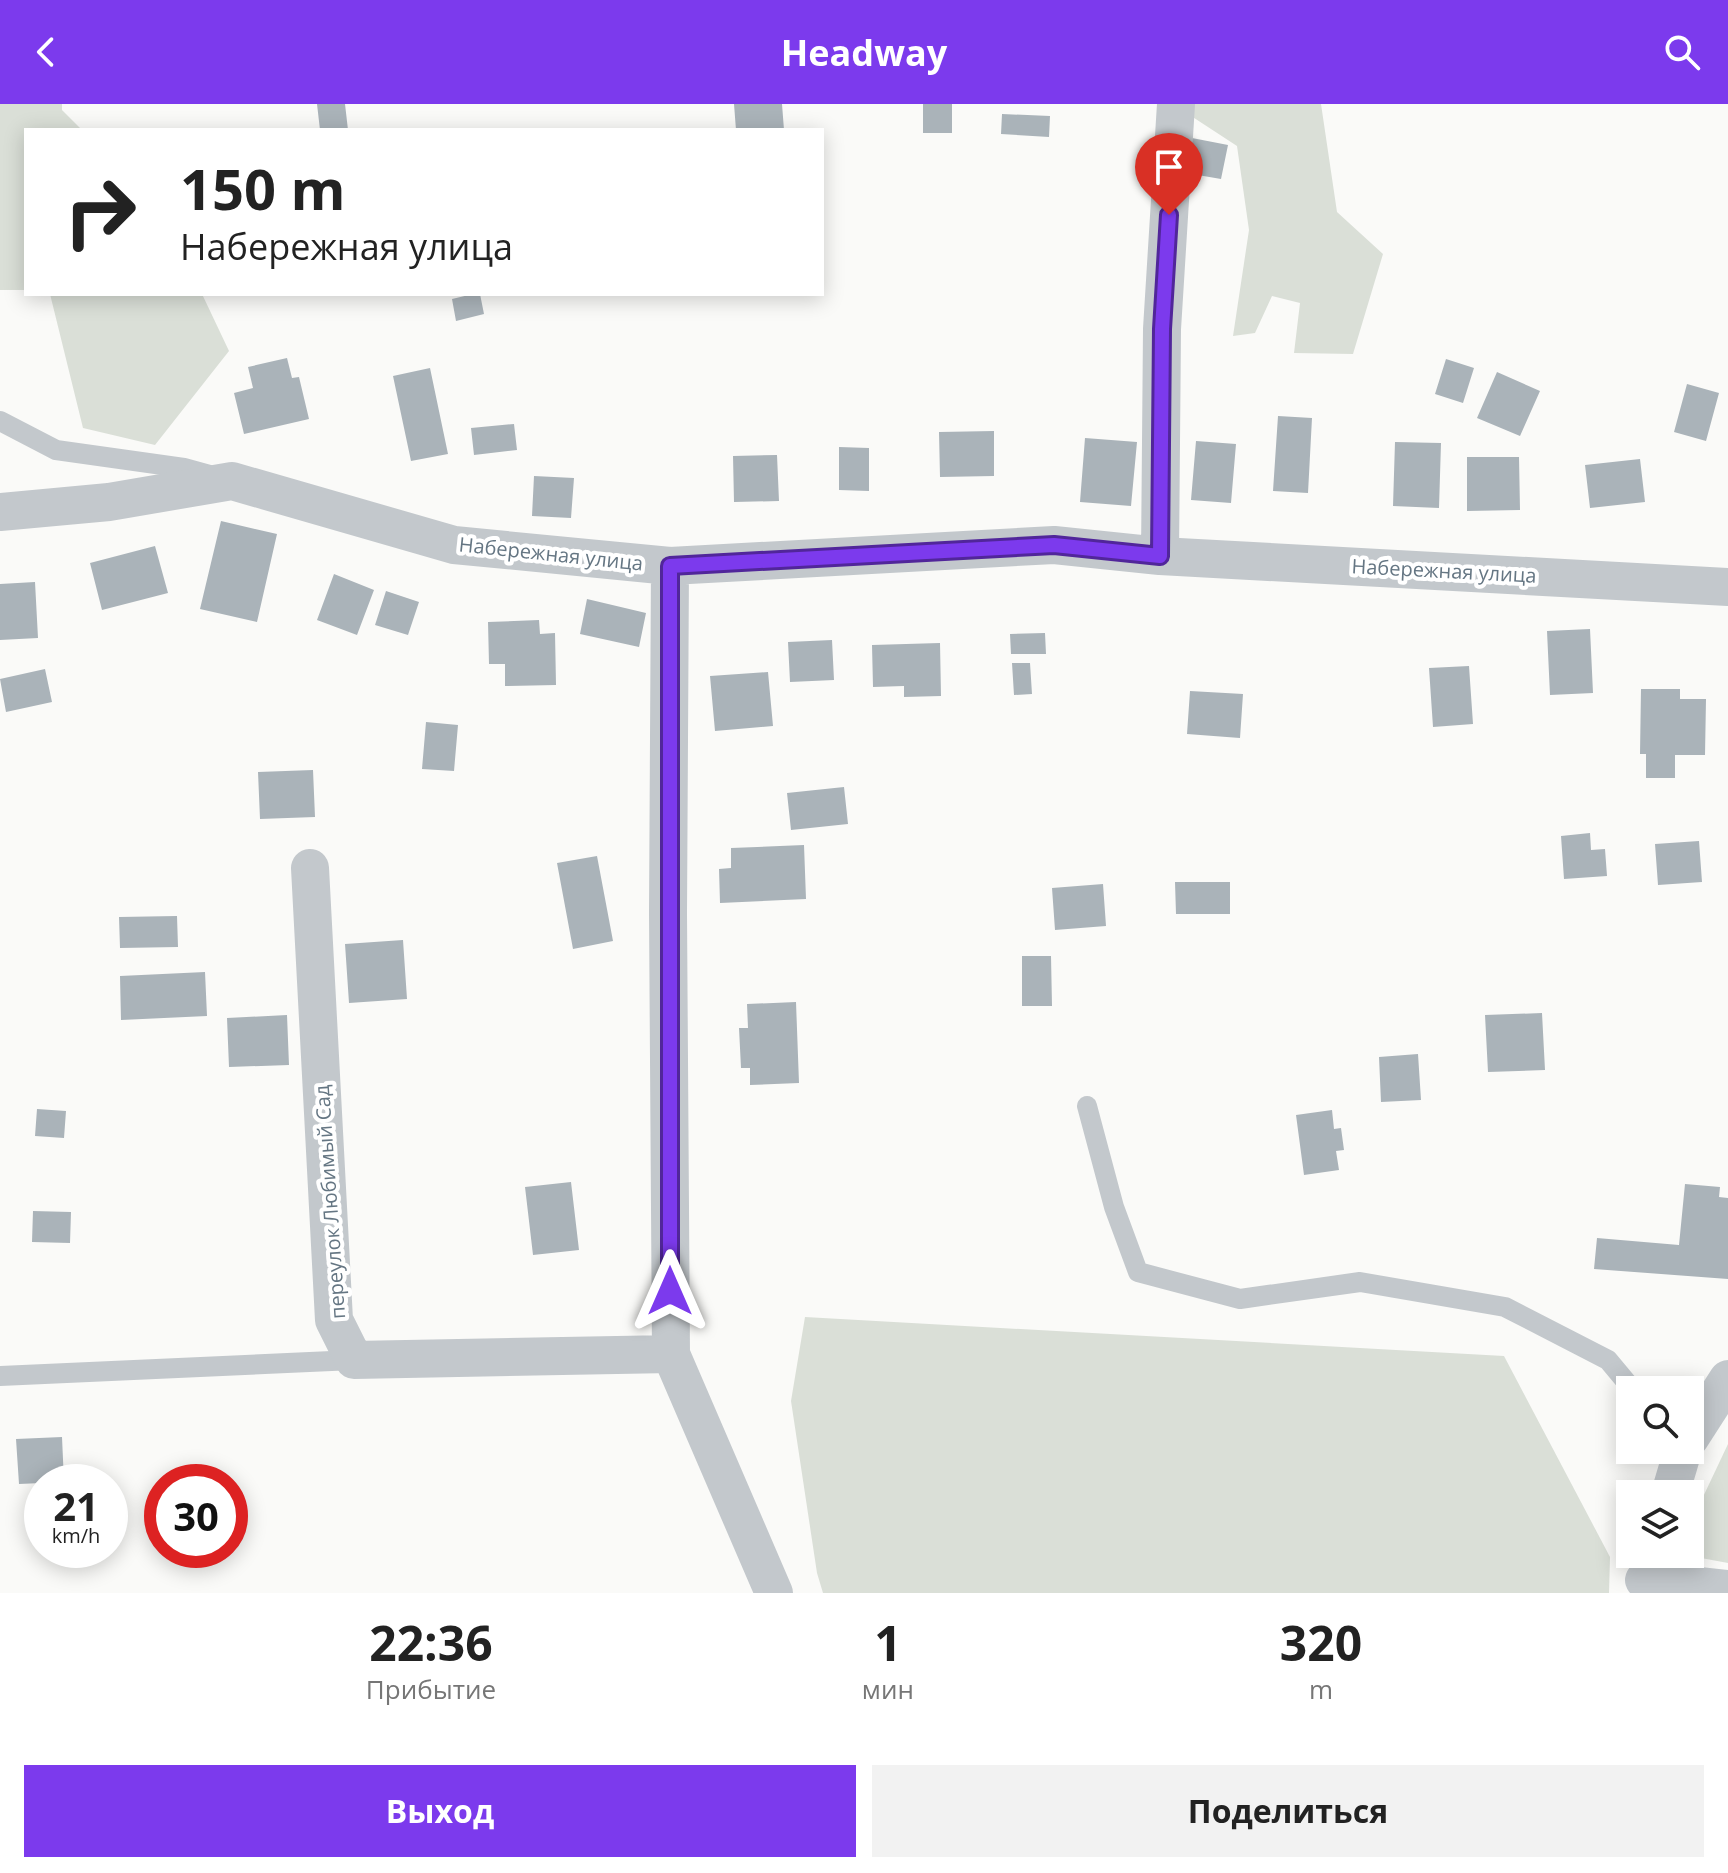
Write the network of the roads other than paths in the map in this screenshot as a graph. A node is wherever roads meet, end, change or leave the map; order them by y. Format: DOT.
graph roads {
  1 [pos="1176,104"];
  2 [pos="0,421"];
  3 [pos="232,481"];
  4 [pos="0,512"];
  5 [pos="1160,556"];
  6 [pos="670,566"];
  7 [pos="1728,587"];
  8 [pos="310,868"];
  9 [pos="1087,1106"];
  10 [pos="671,1354"];
  11 [pos="354,1360"];
  12 [pos="0,1376"];
  13 [pos="1621,1376"];
  14 [pos="1728,1379"];
  15 [pos="1704,1416"];
  16 [pos="1646,1576"];
  17 [pos="1728,1589"];
  18 [pos="774,1593"];
  1 -- 5 [label="street"];
  2 -- 3 [label="lane"];
  3 -- 4 [label="street, Набережная улица"];
  3 -- 6 [label="street, Набережная улица"];
  5 -- 6 [label="street, Набережная улица"];
  5 -- 7 [label="street, Набережная улица"];
  6 -- 10 [label="street"];
  8 -- 11 [label="street, переулок Любимый Сад"];
  9 -- 13 [label="lane"];
  10 -- 11 [label="street"];
  10 -- 18 [label="street"];
  11 -- 12 [label="lane"];
  14 -- 15 [label="street"];
  16 -- 17 [label="street"];
}
